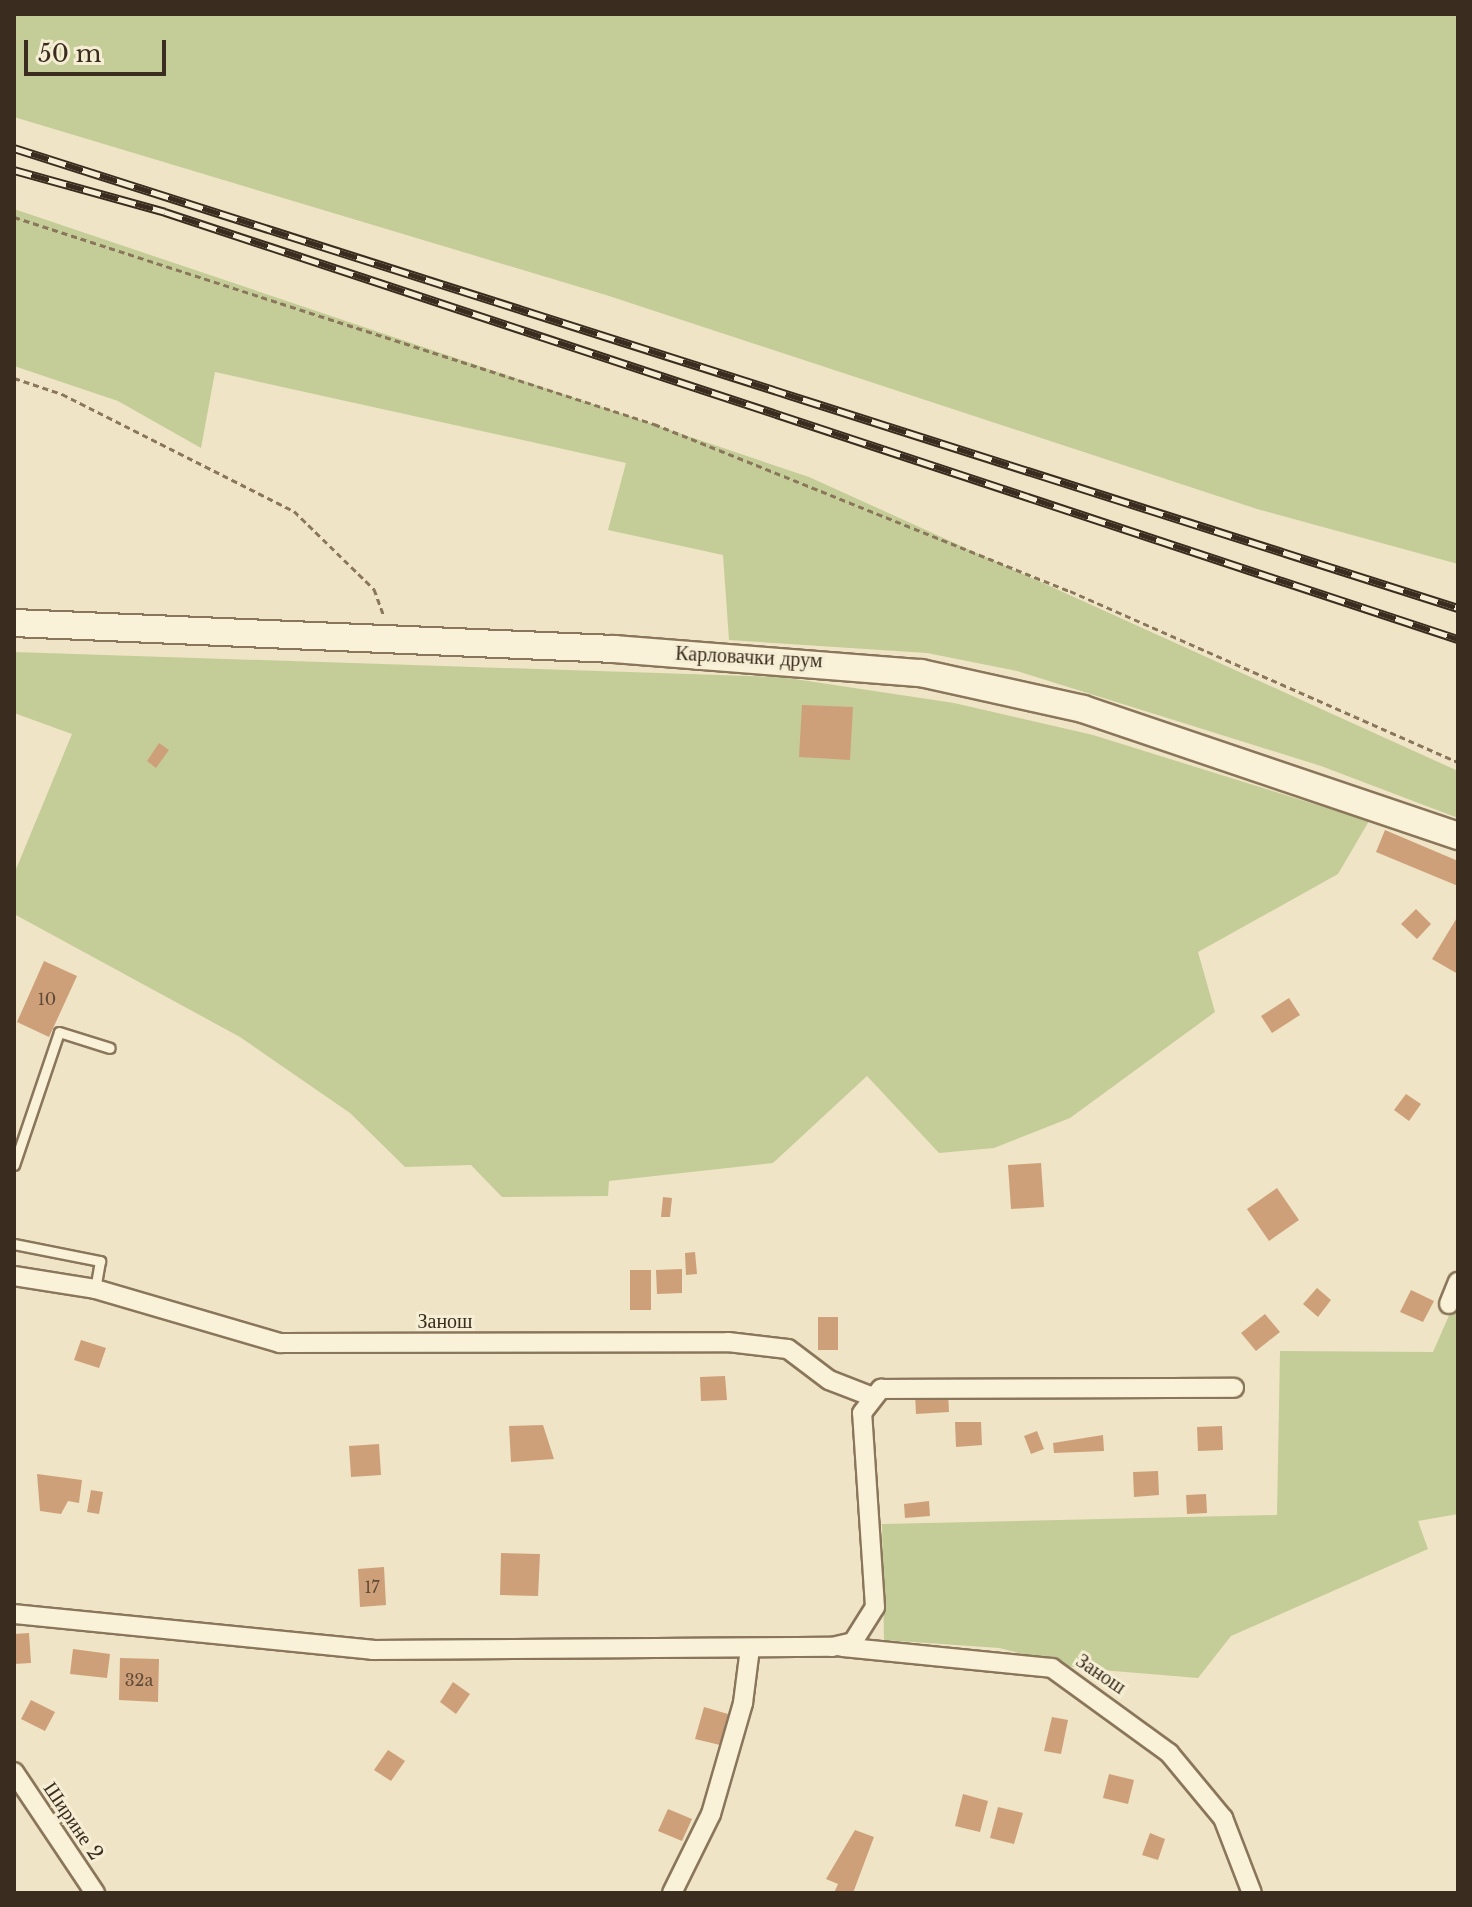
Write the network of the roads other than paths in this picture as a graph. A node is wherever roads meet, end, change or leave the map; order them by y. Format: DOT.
graph roads {
  1 [pos="14,623"];
  2 [pos="1458,836"];
  3 [pos="110,1048"];
  4 [pos="14,1165"];
  5 [pos="14,1244"];
  6 [pos="14,1276"];
  7 [pos="1458,1282"];
  8 [pos="95,1289"];
  9 [pos="1449,1304"];
  10 [pos="1234,1388"];
  11 [pos="870,1396"];
  12 [pos="14,1614"];
  13 [pos="832,1647"];
  14 [pos="750,1648"];
  15 [pos="14,1772"];
  16 [pos="95,1893"];
  17 [pos="672,1893"];
  18 [pos="1252,1893"];
  1 -- 2 [label="main road, Карловачки друм"];
  3 -- 4 [label="lane"];
  5 -- 8 [label="lane"];
  6 -- 8 [label="street, Занош"];
  7 -- 9 [label="street"];
  8 -- 11 [label="street, Занош"];
  10 -- 11 [label="street"];
  11 -- 13 [label="street, Занош"];
  12 -- 14 [label="street, Занош"];
  13 -- 14 [label="street, Занош"];
  13 -- 18 [label="street, Занош"];
  14 -- 17 [label="street"];
  15 -- 16 [label="street, Ширине 2"];
}
